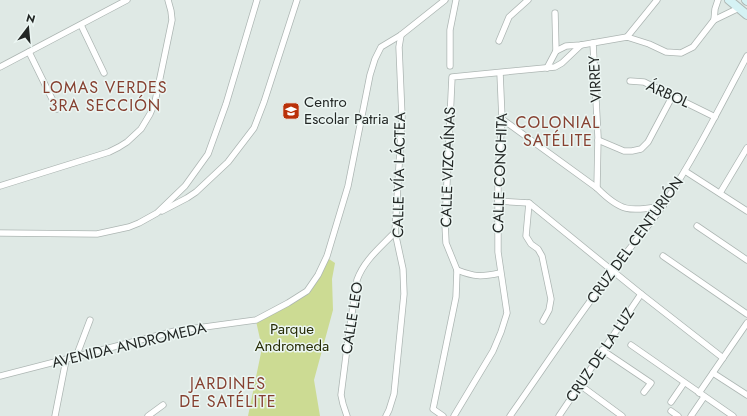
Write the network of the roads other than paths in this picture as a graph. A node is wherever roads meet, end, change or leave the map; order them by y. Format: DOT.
graph roads {
  1 [pos="127,0"];
  2 [pos="168,0"];
  3 [pos="257,0"];
  4 [pos="297,0"];
  5 [pos="445,0"];
  6 [pos="456,0"];
  7 [pos="528,0"];
  8 [pos="657,0"];
  9 [pos="718,0"];
  10 [pos="729,0"];
  11 [pos="739,8"];
  12 [pos="555,13"];
  13 [pos="747,14"];
  14 [pos="714,20"];
  15 [pos="81,25"];
  16 [pos="401,34"];
  17 [pos="627,37"];
  18 [pos="499,41"];
  19 [pos="593,43"];
  20 [pos="581,45"];
  21 [pos="556,51"];
  22 [pos="29,52"];
  23 [pos="747,56"];
  24 [pos="450,66"];
  25 [pos="0,67"];
  26 [pos="547,68"];
  27 [pos="104,73"];
  28 [pos="500,73"];
  29 [pos="630,81"];
  30 [pos="673,95"];
  31 [pos="57,109"];
  32 [pos="715,117"];
  33 [pos="502,119"];
  34 [pos="598,140"];
  35 [pos="747,148"];
  36 [pos="685,171"];
  37 [pos="0,186"];
  38 [pos="598,188"];
  39 [pos="720,193"];
  40 [pos="498,201"];
  41 [pos="529,203"];
  42 [pos="663,206"];
  43 [pos="747,211"];
  44 [pos="156,214"];
  45 [pos="697,226"];
  46 [pos="395,232"];
  47 [pos="0,233"];
  48 [pos="663,256"];
  49 [pos="747,260"];
  50 [pos="457,270"];
  51 [pos="612,271"];
  52 [pos="500,272"];
  53 [pos="641,294"];
  54 [pos="747,314"];
  55 [pos="90,320"];
  56 [pos="543,321"];
  57 [pos="747,323"];
  58 [pos="631,345"];
  59 [pos="602,350"];
  60 [pos="76,357"];
  61 [pos="723,358"];
  62 [pos="66,360"];
  63 [pos="713,373"];
  64 [pos="0,376"];
  65 [pos="684,382"];
  66 [pos="580,385"];
  67 [pos="644,392"];
  68 [pos="699,393"];
  69 [pos="747,394"];
  70 [pos="704,397"];
  71 [pos="671,402"];
  72 [pos="163,405"];
  73 [pos="671,411"];
  74 [pos="55,416"];
  75 [pos="148,416"];
  76 [pos="347,416"];
  77 [pos="386,416"];
  78 [pos="443,416"];
  79 [pos="454,416"];
  80 [pos="510,416"];
  81 [pos="558,416"];
  82 [pos="620,416"];
  83 [pos="678,416"];
  84 [pos="691,416"];
  85 [pos="733,416"];
  1 -- 15 [label="street"];
  2 -- 37 [label="street"];
  3 -- 44 [label="street"];
  4 -- 44 [label="street"];
  5 -- 16 [label="street"];
  6 -- 24 [label="street"];
  7 -- 18 [label="street"];
  8 -- 17 [label="street"];
  9 -- 14 [label="street"];
  10 -- 11 [label="main road"];
  11 -- 13 [label="main road"];
  11 -- 14 [label="street"];
  12 -- 21 [label="street"];
  14 -- 17 [label="street"];
  15 -- 22 [label="street"];
  15 -- 27 [label="street"];
  16 -- 46 [label="street, CALLE VÍA LÁCTEA"];
  16 -- 60 [label="street, AVENIDA ANDROMEDA"];
  17 -- 19 [label="street"];
  19 -- 20 [label="street"];
  19 -- 34 [label="street, VIRREY"];
  20 -- 21 [label="street"];
  20 -- 26 [label="street"];
  21 -- 26 [label="street"];
  22 -- 25 [label="street"];
  22 -- 31 [label="street"];
  23 -- 32 [label="street, CRUZ DEL CENTURIÓN"];
  26 -- 28 [label="street"];
  28 -- 33 [label="street, CALLE CONCHITA"];
  28 -- 50 [label="street, CALLE VIZCAÍNAS"];
  29 -- 30 [label="street, ÁRBOL"];
  30 -- 32 [label="street, ÁRBOL"];
  30 -- 34 [label="street"];
  32 -- 36 [label="street, CRUZ DEL CENTURIÓN"];
  33 -- 38 [label="street"];
  33 -- 40 [label="street, CALLE CONCHITA"];
  34 -- 38 [label="street, VIRREY"];
  35 -- 39 [label="street"];
  36 -- 39 [label="street"];
  36 -- 42 [label="street, CRUZ DEL CENTURIÓN"];
  38 -- 42 [label="street"];
  39 -- 43 [label="street"];
  40 -- 41 [label="street"];
  40 -- 52 [label="street, CALLE CONCHITA"];
  41 -- 51 [label="street"];
  41 -- 56 [label="street"];
  42 -- 51 [label="street, CRUZ DEL CENTURIÓN"];
  44 -- 47 [label="street"];
  45 -- 49 [label="street"];
  46 -- 76 [label="street, CALLE LEO"];
  46 -- 77 [label="street, CALLE VÍA LÁCTEA"];
  48 -- 54 [label="street"];
  50 -- 52 [label="street"];
  50 -- 78 [label="street, CALLE VIZCAÍNAS"];
  51 -- 53 [label="street"];
  51 -- 80 [label="street, CRUZ DEL CENTURIÓN"];
  52 -- 79 [label="street, CALLE CONCHITA"];
  53 -- 59 [label="street, CRUZ DE LA LUZ"];
  53 -- 61 [label="street"];
  55 -- 60 [label="street"];
  57 -- 61 [label="street"];
  58 -- 65 [label="street"];
  59 -- 66 [label="street, CRUZ DE LA LUZ"];
  59 -- 67 [label="street"];
  60 -- 62 [label="street, AVENIDA ANDROMEDA"];
  61 -- 63 [label="street"];
  62 -- 64 [label="street, AVENIDA ANDROMEDA"];
  62 -- 74 [label="street"];
  63 -- 68 [label="street"];
  63 -- 69 [label="street"];
  65 -- 68 [label="street"];
  65 -- 71 [label="street"];
  66 -- 81 [label="street, CRUZ DE LA LUZ"];
  66 -- 82 [label="street"];
  68 -- 70 [label="street"];
  70 -- 84 [label="street"];
  70 -- 85 [label="street"];
  72 -- 75 [label="street"];
  73 -- 83 [label="street"];
}
